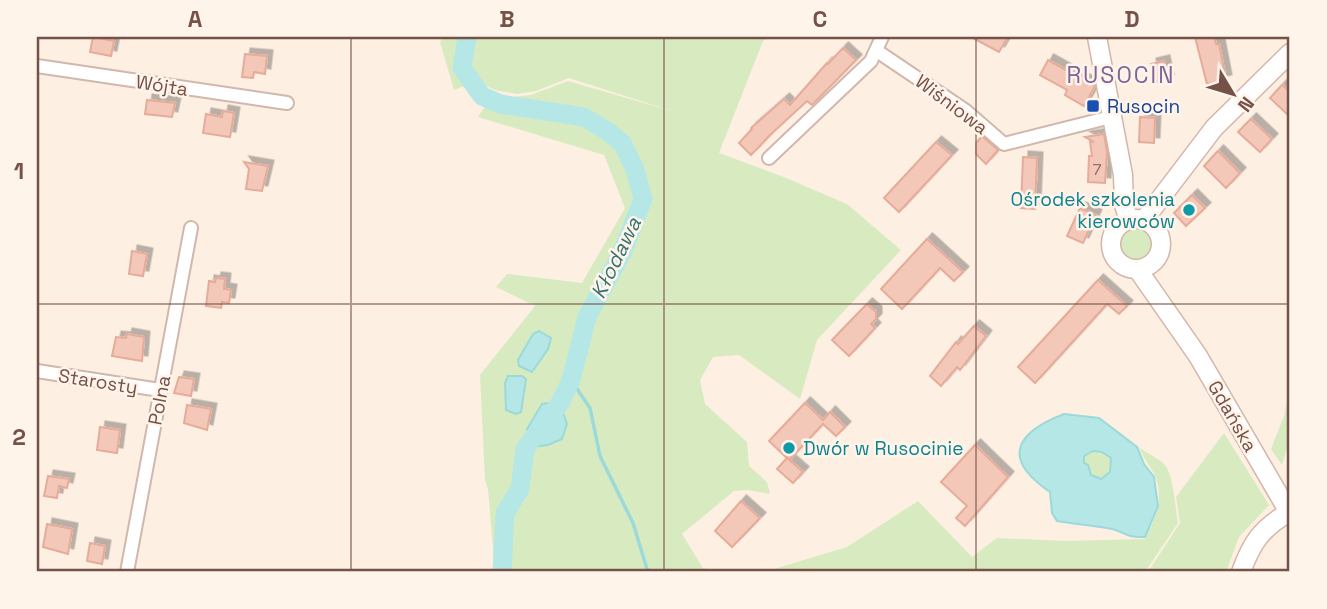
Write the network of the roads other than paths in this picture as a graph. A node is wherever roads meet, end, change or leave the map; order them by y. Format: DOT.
graph roads {
  1 [pos="882,37"];
  2 [pos="1097,37"];
  3 [pos="877,51"];
  4 [pos="1290,53"];
  5 [pos="37,66"];
  6 [pos="287,103"];
  7 [pos="1111,117"];
  8 [pos="769,158"];
  9 [pos="1136,223"];
  10 [pos="191,228"];
  11 [pos="1146,266"];
  12 [pos="37,371"];
  13 [pos="160,390"];
  14 [pos="1290,513"];
  15 [pos="127,572"];
  16 [pos="1241,572"];
  1 -- 3 [label="street"];
  2 -- 7 [label="street"];
  3 -- 7 [label="street, Wiśniowa"];
  3 -- 8 [label="street"];
  4 -- 9 [label="street"];
  5 -- 6 [label="street, Wójta"];
  7 -- 9 [label="street"];
  9 -- 11 [label="street"];
  9 -- 11 [label="street"];
  10 -- 13 [label="street, Polna"];
  11 -- 14 [label="street, Gdańska"];
  12 -- 13 [label="street, Starosty"];
  13 -- 15 [label="street, Polna"];
  14 -- 16 [label="street"];
}
